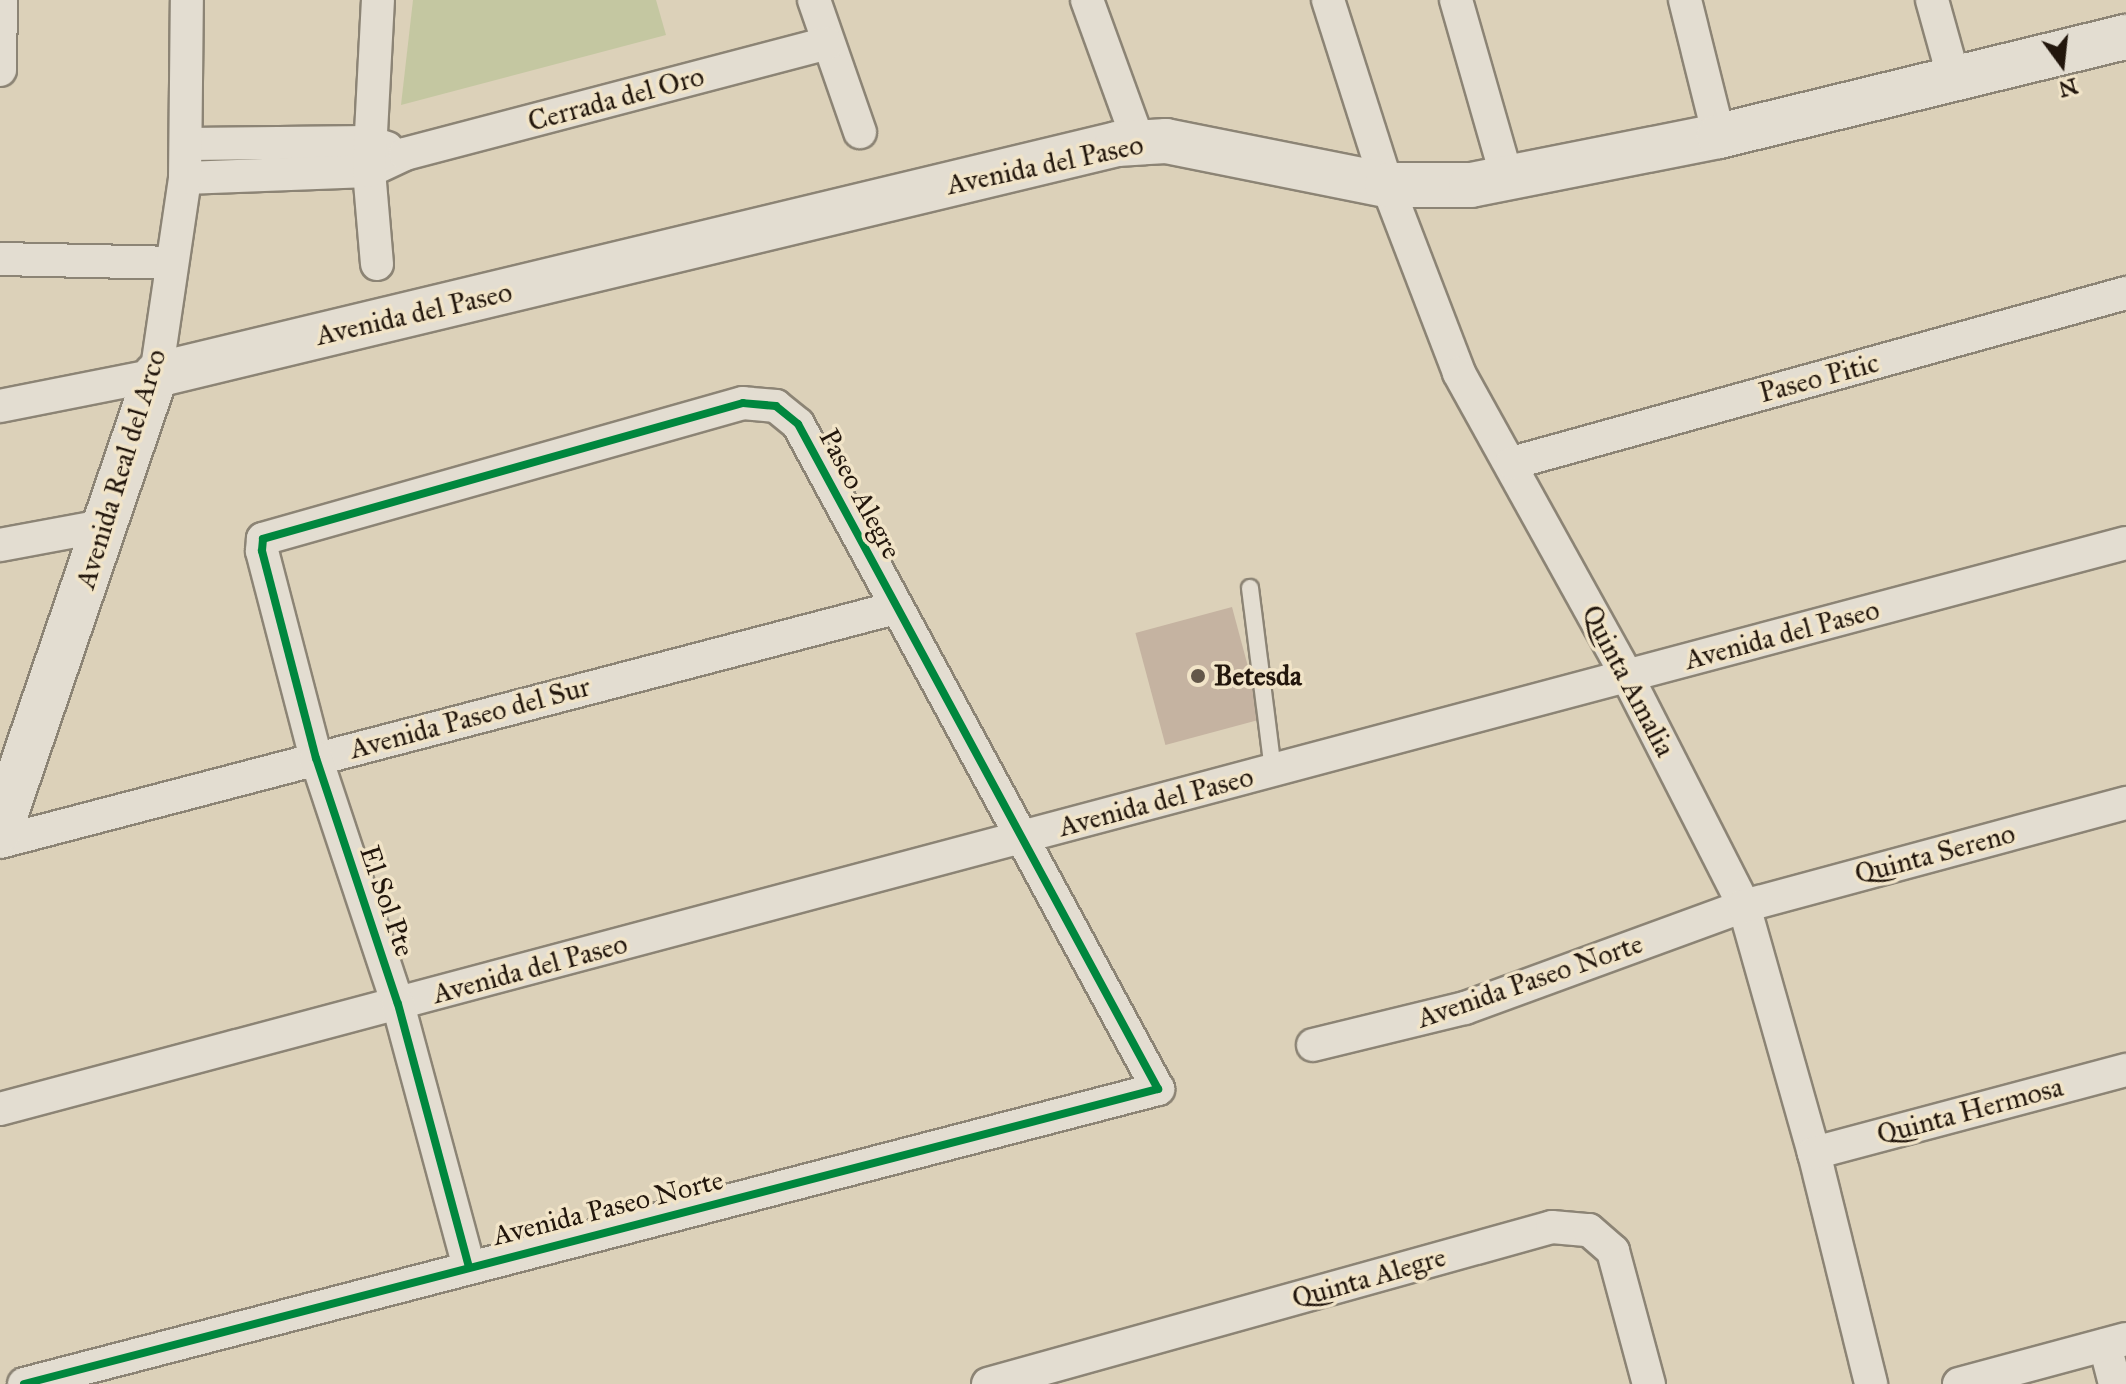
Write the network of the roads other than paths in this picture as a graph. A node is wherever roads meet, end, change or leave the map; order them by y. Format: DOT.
graph roads {
  1 [pos="1,0"];
  2 [pos="187,0"];
  3 [pos="378,0"];
  4 [pos="814,0"];
  5 [pos="1087,0"];
  6 [pos="1328,0"];
  7 [pos="1456,0"];
  8 [pos="1685,0"];
  9 [pos="1932,0"];
  10 [pos="2126,37"];
  11 [pos="828,43"];
  12 [pos="0,70"];
  13 [pos="1954,79"];
  14 [pos="860,132"];
  15 [pos="1719,136"];
  16 [pos="1138,140"];
  17 [pos="188,144"];
  18 [pos="369,156"];
  19 [pos="185,178"];
  20 [pos="1508,181"];
  21 [pos="1387,185"];
  22 [pos="0,259"];
  23 [pos="172,263"];
  24 [pos="377,264"];
  25 [pos="2126,293"];
  26 [pos="156,375"];
  27 [pos="0,406"];
  28 [pos="1512,463"];
  29 [pos="108,525"];
  30 [pos="2126,543"];
  31 [pos="0,545"];
  32 [pos="262,551"];
  33 [pos="1250,588"];
  34 [pos="895,608"];
  35 [pos="1627,676"];
  36 [pos="316,758"];
  37 [pos="1273,770"];
  38 [pos="2126,803"];
  39 [pos="0,830"];
  40 [pos="1024,837"];
  41 [pos="0,842"];
  42 [pos="1744,906"];
  43 [pos="398,1004"];
  44 [pos="1313,1045"];
  45 [pos="2126,1070"];
  46 [pos="1158,1089"];
  47 [pos="0,1109"];
  48 [pos="1814,1153"];
  49 [pos="469,1267"];
  50 [pos="2115,1342"];
  51 [pos="24,1384"];
  52 [pos="988,1384"];
  53 [pos="1649,1384"];
  54 [pos="1871,1384"];
  55 [pos="1959,1384"];
  56 [pos="2115,1384"];
  1 -- 12 [label="street"];
  2 -- 17 [label="street, Avenida Real del Arco"];
  3 -- 18 [label="street"];
  4 -- 11 [label="street"];
  5 -- 16 [label="street"];
  6 -- 21 [label="street, Quinta Amalia"];
  7 -- 20 [label="street"];
  8 -- 15 [label="street"];
  9 -- 13 [label="street"];
  10 -- 13 [label="street, Avenida del Paseo"];
  11 -- 14 [label="street"];
  11 -- 18 [label="street, Cerrada del Oro"];
  13 -- 15 [label="street, Avenida del Paseo"];
  15 -- 20 [label="street, Avenida del Paseo"];
  16 -- 21 [label="street, Avenida del Paseo"];
  16 -- 26 [label="street, Avenida del Paseo"];
  17 -- 18 [label="street, Cerrada del Oro"];
  17 -- 19 [label="street, Avenida Real del Arco"];
  18 -- 19 [label="street, Cerrada del Oro"];
  18 -- 24 [label="street"];
  19 -- 23 [label="street, Avenida Real del Arco"];
  20 -- 21 [label="street, Avenida del Paseo"];
  21 -- 28 [label="street, Quinta Amalia"];
  22 -- 23 [label="street"];
  23 -- 26 [label="street, Avenida Real del Arco"];
  25 -- 28 [label="street, Paseo Pitic"];
  26 -- 27 [label="street"];
  26 -- 29 [label="street, Avenida Real del Arco"];
  28 -- 35 [label="street, Quinta Amalia"];
  29 -- 31 [label="street"];
  29 -- 39 [label="street, Avenida Real del Arco"];
  30 -- 35 [label="street, Avenida del Paseo"];
  32 -- 34 [label="street, Paseo Alegre"];
  32 -- 36 [label="street, El Sol Pte"];
  33 -- 37 [label="lane"];
  34 -- 36 [label="street, Avenida Paseo del Sur"];
  34 -- 40 [label="street, Paseo Alegre"];
  35 -- 37 [label="street, Avenida del Paseo"];
  35 -- 42 [label="street, Quinta Amalia"];
  36 -- 41 [label="street, Avenida Paseo del Sur"];
  36 -- 43 [label="street, El Sol Pte"];
  37 -- 40 [label="street, Avenida del Paseo"];
  38 -- 42 [label="street, Quinta Sereno"];
  40 -- 43 [label="street, Avenida del Paseo"];
  40 -- 46 [label="street, Paseo Alegre"];
  42 -- 44 [label="street, Avenida Paseo Norte"];
  42 -- 48 [label="street, Quinta Amalia"];
  43 -- 47 [label="street, Avenida del Paseo"];
  43 -- 49 [label="street, El Sol Pte"];
  45 -- 48 [label="street, Quinta Hermosa"];
  46 -- 49 [label="street, Avenida Paseo Norte"];
  48 -- 54 [label="street, Quinta Amalia"];
  49 -- 51 [label="street, Avenida Paseo Norte"];
  50 -- 55 [label="street"];
  50 -- 56 [label="street"];
  52 -- 53 [label="street, Quinta Alegre"];
}
